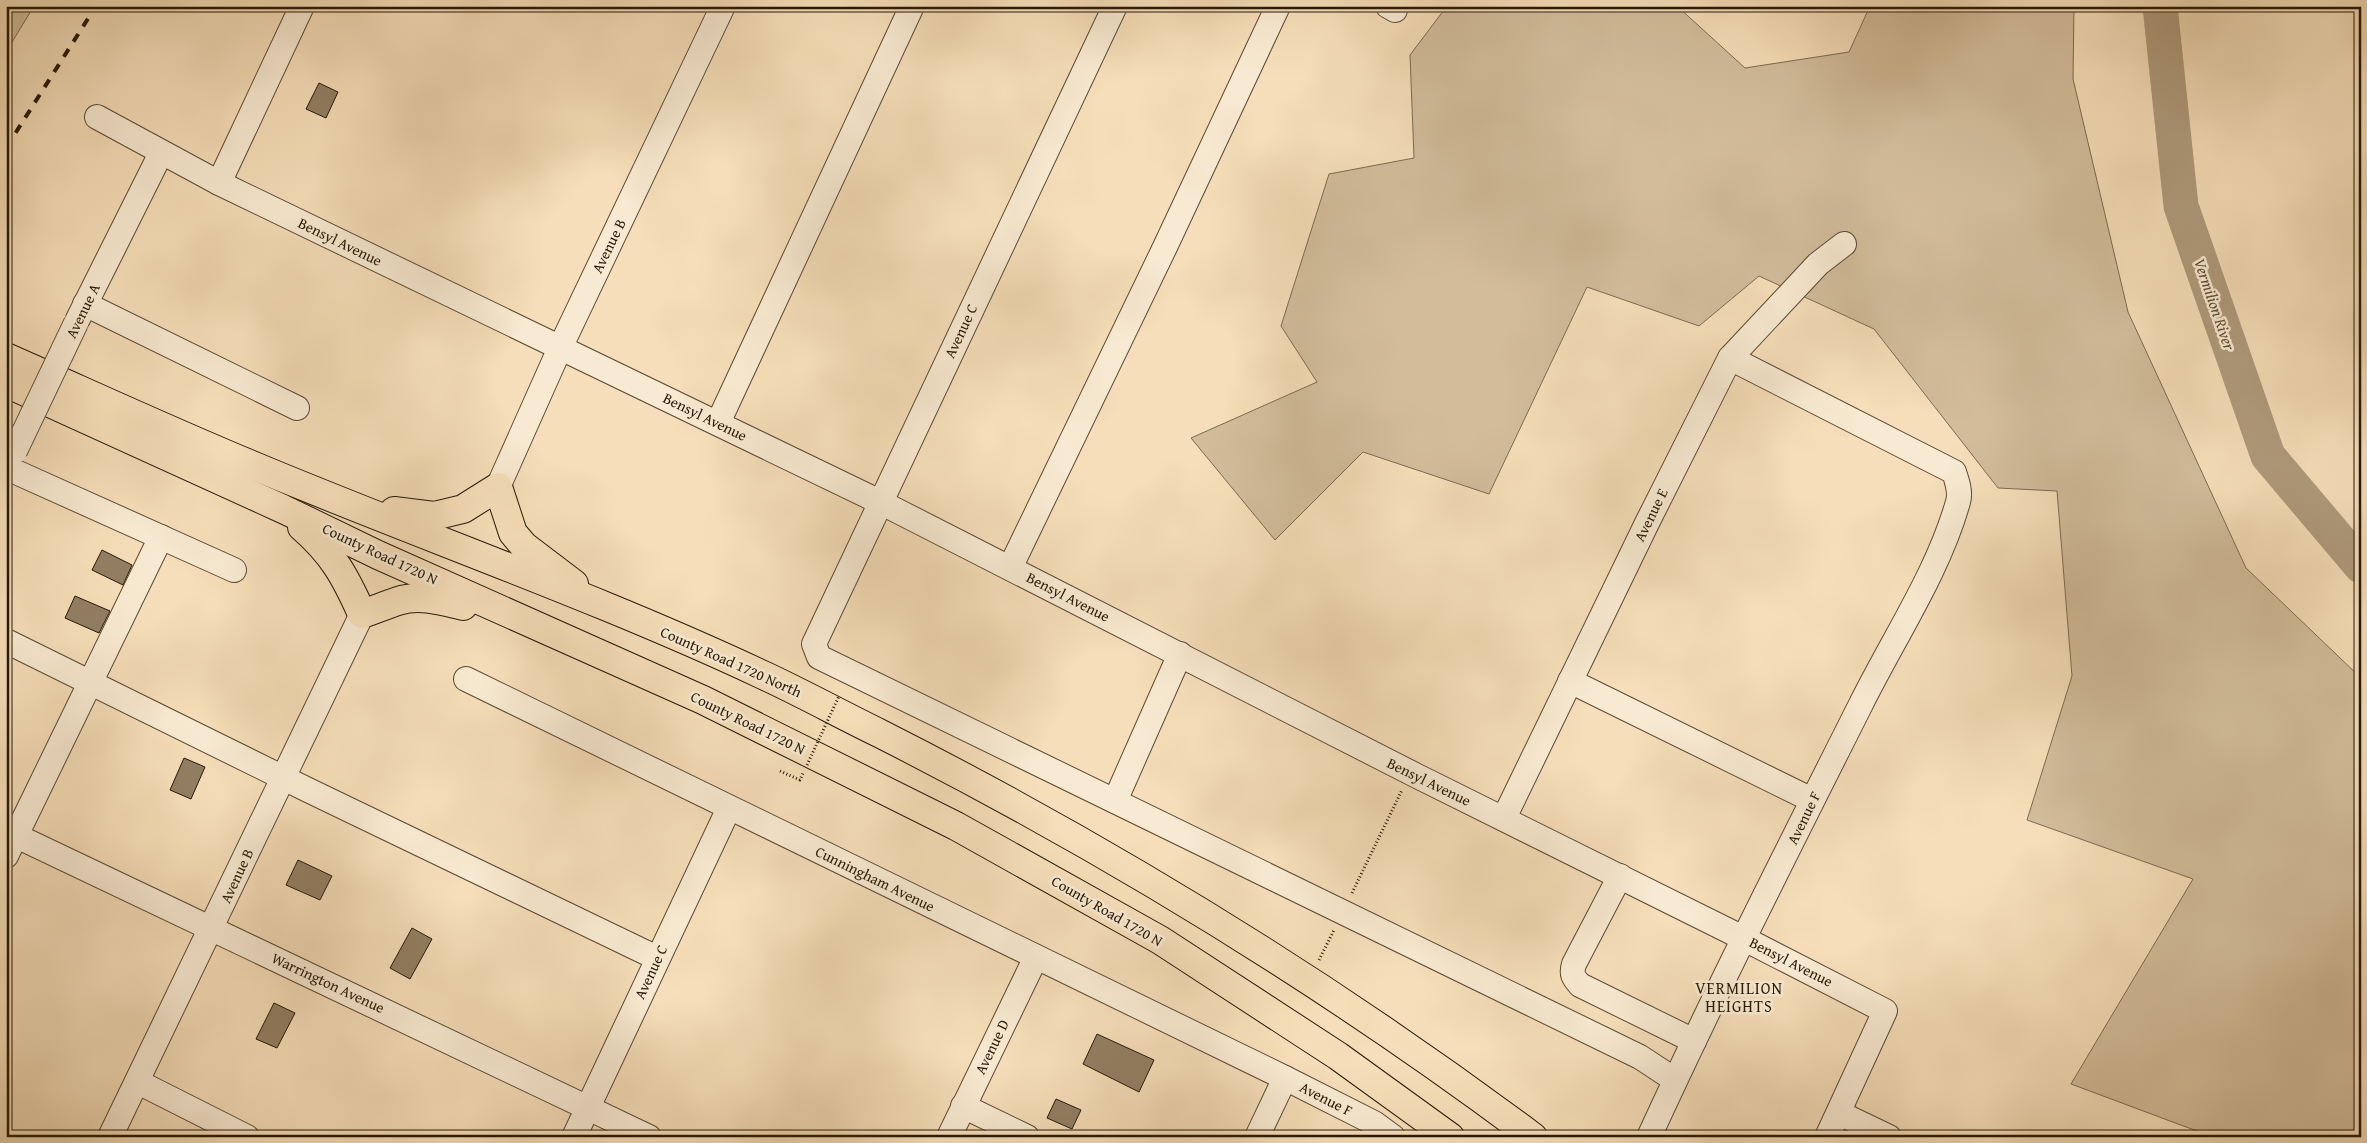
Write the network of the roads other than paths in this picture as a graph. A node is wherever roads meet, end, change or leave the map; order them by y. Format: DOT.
graph roads {
  1 [pos="302,6"];
  2 [pos="724,6"];
  3 [pos="912,6"];
  4 [pos="1115,6"];
  5 [pos="1278,6"];
  6 [pos="97,118"];
  7 [pos="160,153"];
  8 [pos="219,183"];
  9 [pos="1844,244"];
  10 [pos="81,314"];
  11 [pos="560,348"];
  12 [pos="6,357"];
  13 [pos="1730,358"];
  14 [pos="6,382"];
  15 [pos="297,408"];
  16 [pos="718,423"];
  17 [pos="9,462"];
  18 [pos="498,487"];
  19 [pos="880,502"];
  20 [pos="355,507"];
  21 [pos="282,509"];
  22 [pos="161,537"];
  23 [pos="1010,568"];
  24 [pos="234,570"];
  25 [pos="600,604"];
  26 [pos="362,614"];
  27 [pos="544,628"];
  28 [pos="6,641"];
  29 [pos="1180,654"];
  30 [pos="466,679"];
  31 [pos="1570,681"];
  32 [pos="91,684"];
  33 [pos="282,778"];
  34 [pos="1812,800"];
  35 [pos="1114,801"];
  36 [pos="729,808"];
  37 [pos="1504,818"];
  38 [pos="9,841"];
  39 [pos="1620,876"];
  40 [pos="212,928"];
  41 [pos="1744,938"];
  42 [pos="1036,957"];
  43 [pos="657,958"];
  44 [pos="1694,1041"];
  45 [pos="1284,1078"];
  46 [pos="1675,1080"];
  47 [pos="138,1082"];
  48 [pos="963,1106"];
  49 [pos="589,1107"];
  50 [pos="1839,1114"];
  51 [pos="1392,1136"];
  52 [pos="110,1137"];
  53 [pos="247,1137"];
  54 [pos="574,1137"];
  55 [pos="649,1137"];
  56 [pos="949,1137"];
  57 [pos="1027,1137"];
  58 [pos="1257,1137"];
  59 [pos="1450,1137"];
  60 [pos="1533,1137"];
  61 [pos="1649,1137"];
  62 [pos="1827,1137"];
  63 [pos="1889,1137"];
  1 -- 8 [label="street"];
  2 -- 11 [label="street, Avenue B"];
  3 -- 16 [label="street"];
  4 -- 19 [label="street, Avenue C"];
  5 -- 23 [label="street"];
  6 -- 7 [label="street, Bensyl Avenue"];
  7 -- 8 [label="street, Bensyl Avenue"];
  7 -- 10 [label="street, Avenue A"];
  8 -- 11 [label="street, Bensyl Avenue"];
  9 -- 13 [label="street, Avenue E"];
  10 -- 15 [label="street"];
  10 -- 17 [label="street, Avenue A, bridge"];
  11 -- 16 [label="street, Bensyl Avenue"];
  11 -- 18 [label="street, Avenue B"];
  12 -- 20 [label="main road, County Road 1720 N"];
  13 -- 31 [label="street, Avenue E"];
  13 -- 34 [label="street, Avenue F"];
  14 -- 21 [label="main road, County Road 1720 N"];
  16 -- 19 [label="street, Bensyl Avenue"];
  17 -- 22 [label="street"];
  18 -- 20 [label="main road"];
  18 -- 25 [label="main road"];
  19 -- 23 [label="street, Bensyl Avenue"];
  19 -- 35 [label="street, Avenue C"];
  20 -- 25 [label="main road, County Road 1720 North"];
  21 -- 26 [label="main road"];
  21 -- 27 [label="main road, County Road 1720 N"];
  22 -- 24 [label="street"];
  22 -- 32 [label="street"];
  23 -- 29 [label="street, Bensyl Avenue"];
  25 -- 60 [label="main road, County Road 1720 North"];
  26 -- 27 [label="main road"];
  26 -- 33 [label="street, Avenue B"];
  27 -- 59 [label="main road, County Road 1720 N"];
  28 -- 32 [label="street"];
  29 -- 35 [label="street"];
  29 -- 37 [label="street, Bensyl Avenue"];
  30 -- 36 [label="street, Cunningham Avenue"];
  31 -- 34 [label="street"];
  31 -- 37 [label="street, Avenue E"];
  32 -- 33 [label="street"];
  32 -- 38 [label="street"];
  33 -- 40 [label="street, Avenue B"];
  33 -- 43 [label="street"];
  34 -- 41 [label="street, Avenue F"];
  35 -- 46 [label="street"];
  36 -- 42 [label="street, Cunningham Avenue"];
  36 -- 43 [label="street, Avenue C"];
  37 -- 39 [label="street, Bensyl Avenue"];
  38 -- 40 [label="street, Warrington Avenue"];
  39 -- 41 [label="street, Bensyl Avenue"];
  39 -- 44 [label="street"];
  40 -- 47 [label="street, Avenue B"];
  40 -- 49 [label="street, Warrington Avenue"];
  41 -- 44 [label="street, Avenue F"];
  41 -- 50 [label="street, Bensyl Avenue"];
  42 -- 45 [label="street, Cunningham Avenue"];
  42 -- 48 [label="street, Avenue D"];
  43 -- 49 [label="street, Avenue C"];
  44 -- 46 [label="street, Avenue F"];
  45 -- 51 [label="street, Avenue F"];
  45 -- 58 [label="street"];
  46 -- 61 [label="street, Avenue F"];
  47 -- 52 [label="street, Avenue B"];
  47 -- 53 [label="street"];
  48 -- 56 [label="street, Avenue D"];
  48 -- 57 [label="street"];
  49 -- 54 [label="street, Avenue C"];
  49 -- 55 [label="street, Warrington Avenue"];
  50 -- 62 [label="street"];
  50 -- 63 [label="street"];
}
